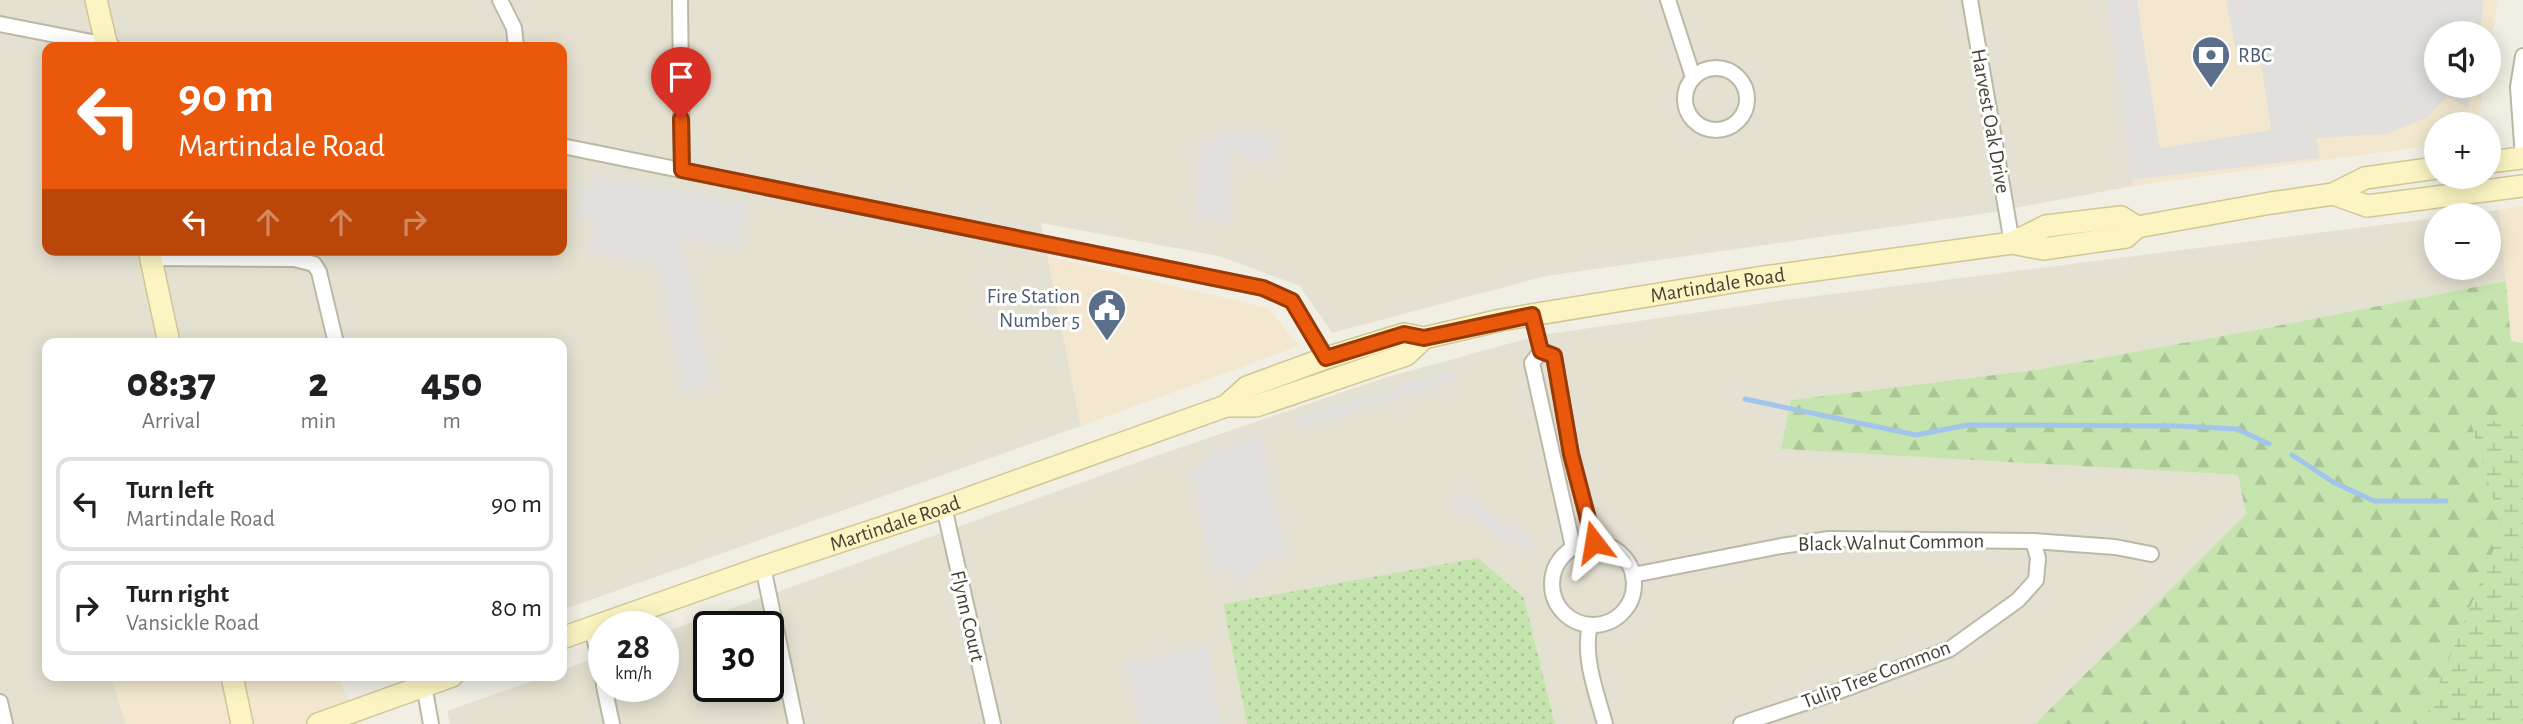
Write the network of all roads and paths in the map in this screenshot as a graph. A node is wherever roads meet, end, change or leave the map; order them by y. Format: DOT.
graph roads {
  1 [pos="96,0"];
  2 [pos="500,0"];
  3 [pos="680,0"];
  4 [pos="1668,0"];
  5 [pos="1970,0"];
  6 [pos="0,24"];
  7 [pos="90,42"];
  8 [pos="109,42"];
  9 [pos="515,42"];
  10 [pos="2523,56"];
  11 [pos="1693,77"];
  12 [pos="567,147"];
  13 [pos="2523,158"];
  14 [pos="2501,161"];
  15 [pos="682,170"];
  16 [pos="2424,170"];
  17 [pos="2523,186"];
  18 [pos="2333,194"];
  19 [pos="2012,243"];
  20 [pos="150,256"];
  21 [pos="208,256"];
  22 [pos="1532,315"];
  23 [pos="168,338"];
  24 [pos="335,338"];
  25 [pos="1424,338"];
  26 [pos="1541,351"];
  27 [pos="1326,358"];
  28 [pos="1226,406"];
  29 [pos="944,507"];
  30 [pos="2033,541"];
  31 [pos="1594,542"];
  32 [pos="1573,547"];
  33 [pos="2151,554"];
  34 [pos="763,567"];
  35 [pos="1633,575"];
  36 [pos="638,611"];
  37 [pos="1590,626"];
  38 [pos="588,628"];
  39 [pos="567,636"];
  40 [pos="233,681"];
  41 [pos="436,681"];
  42 [pos="424,685"];
  43 [pos="0,702"];
  44 [pos="608,702"];
  45 [pos="5,724"];
  46 [pos="242,724"];
  47 [pos="318,724"];
  48 [pos="431,724"];
  49 [pos="612,724"];
  50 [pos="796,724"];
  51 [pos="993,724"];
  52 [pos="1605,724"];
  53 [pos="1741,724"];
  1 -- 8 [label="main road"];
  2 -- 9 [label="street"];
  3 -- 15 [label="street"];
  4 -- 11 [label="street"];
  5 -- 19 [label="street, Harvest Oak Drive"];
  6 -- 7 [label="street"];
  10 -- 13 [label="street"];
  11 -- 11 [label="street"];
  12 -- 15 [label="street"];
  13 -- 14 [label="main road"];
  15 -- 27 [label="street"];
  16 -- 18 [label="main road, Martindale Road"];
  17 -- 18 [label="main road, Martindale Road"];
  18 -- 19 [label="main road, Martindale Road"];
  19 -- 22 [label="main road, Martindale Road"];
  20 -- 23 [label="main road"];
  21 -- 24 [label="street"];
  22 -- 25 [label="main road, Martindale Road"];
  22 -- 26 [label="street"];
  25 -- 27 [label="main road, Martindale Road"];
  25 -- 28 [label="main road, Martindale Road"];
  26 -- 31 [label="street"];
  26 -- 32 [label="street"];
  27 -- 28 [label="main road, Martindale Road"];
  28 -- 29 [label="main road, Martindale Road"];
  29 -- 34 [label="main road, Martindale Road"];
  29 -- 51 [label="street, Flynn Court"];
  30 -- 33 [label="street, Black Walnut Common"];
  30 -- 35 [label="street, Black Walnut Common"];
  30 -- 53 [label="street, Tulip Tree Common"];
  31 -- 32 [label="street"];
  31 -- 35 [label="street"];
  32 -- 37 [label="street"];
  34 -- 36 [label="main road, Martindale Road"];
  34 -- 50 [label="street"];
  35 -- 37 [label="street"];
  37 -- 52 [label="street"];
  38 -- 39 [label="main road, Martindale Road"];
  40 -- 46 [label="main road"];
  41 -- 42 [label="main road"];
  42 -- 47 [label="main road"];
  42 -- 48 [label="street"];
  43 -- 45 [label="street"];
  44 -- 49 [label="street"];
}
